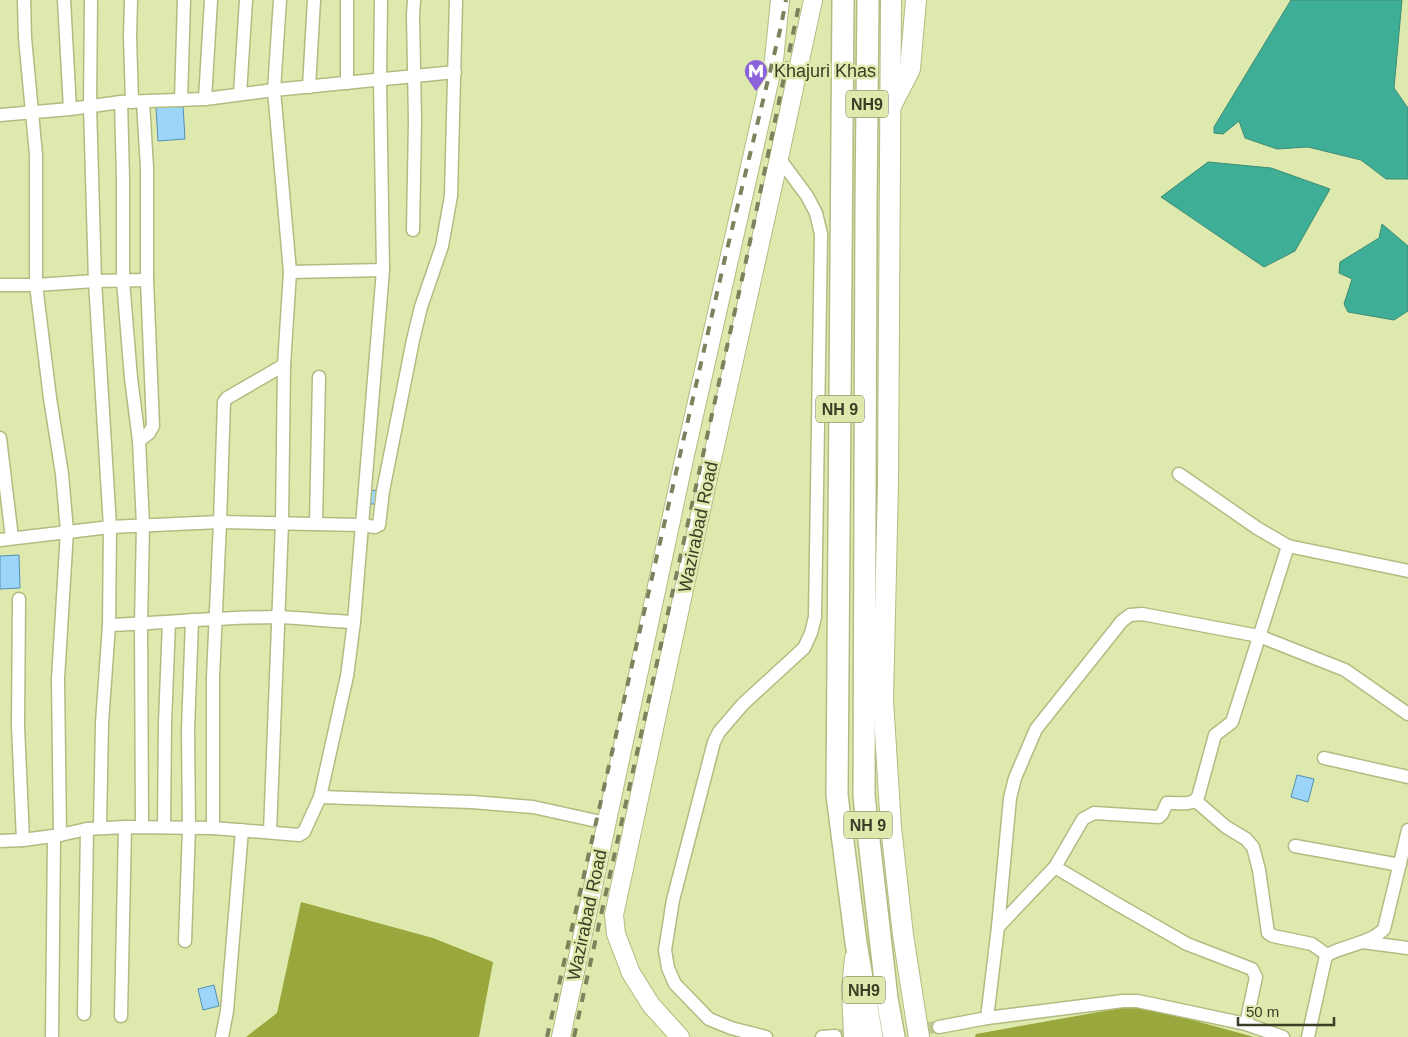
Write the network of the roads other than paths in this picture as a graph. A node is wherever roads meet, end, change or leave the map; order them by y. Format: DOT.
graph roads {
  1 [pos="24,0"];
  2 [pos="64,0"];
  3 [pos="91,0"];
  4 [pos="131,0"];
  5 [pos="184,0"];
  6 [pos="211,0"];
  7 [pos="246,0"];
  8 [pos="280,0"];
  9 [pos="314,0"];
  10 [pos="347,0"];
  11 [pos="381,0"];
  12 [pos="414,0"];
  13 [pos="456,0"];
  14 [pos="780,0"];
  15 [pos="813,0"];
  16 [pos="844,0"];
  17 [pos="868,0"];
  18 [pos="891,0"];
  19 [pos="916,6"];
  20 [pos="455,72"];
  21 [pos="415,75"];
  22 [pos="380,80"];
  23 [pos="347,83"];
  24 [pos="310,87"];
  25 [pos="274,90"];
  26 [pos="240,94"];
  27 [pos="205,98"];
  28 [pos="181,100"];
  29 [pos="132,102"];
  30 [pos="90,106"];
  31 [pos="890,108"];
  32 [pos="70,109"];
  33 [pos="32,112"];
  34 [pos="0,115"];
  35 [pos="779,158"];
  36 [pos="866,207"];
  37 [pos="413,230"];
  38 [pos="383,270"];
  39 [pos="290,272"];
  40 [pos="147,280"];
  41 [pos="95,281"];
  42 [pos="123,281"];
  43 [pos="0,285"];
  44 [pos="36,285"];
  45 [pos="284,365"];
  46 [pos="319,378"];
  47 [pos="0,438"];
  48 [pos="139,441"];
  49 [pos="1179,474"];
  50 [pos="220,522"];
  51 [pos="282,523"];
  52 [pos="316,524"];
  53 [pos="143,525"];
  54 [pos="361,525"];
  55 [pos="110,527"];
  56 [pos="67,532"];
  57 [pos="6,539"];
  58 [pos="1288,546"];
  59 [pos="1408,571"];
  60 [pos="19,599"];
  61 [pos="216,618"];
  62 [pos="279,618"];
  63 [pos="192,620"];
  64 [pos="169,622"];
  65 [pos="354,622"];
  66 [pos="141,624"];
  67 [pos="110,625"];
  68 [pos="1259,636"];
  69 [pos="1408,714"];
  70 [pos="1324,758"];
  71 [pos="1408,777"];
  72 [pos="320,797"];
  73 [pos="1196,800"];
  74 [pos="606,823"];
  75 [pos="125,827"];
  76 [pos="142,827"];
  77 [pos="164,827"];
  78 [pos="100,828"];
  79 [pos="189,828"];
  80 [pos="213,828"];
  81 [pos="87,829"];
  82 [pos="242,830"];
  83 [pos="1408,830"];
  84 [pos="270,832"];
  85 [pos="57,836"];
  86 [pos="23,840"];
  87 [pos="0,841"];
  88 [pos="1295,846"];
  89 [pos="1403,861"];
  90 [pos="1055,867"];
  91 [pos="998,927"];
  92 [pos="185,941"];
  93 [pos="1362,942"];
  94 [pos="856,944"];
  95 [pos="1408,948"];
  96 [pos="1327,955"];
  97 [pos="84,1014"];
  98 [pos="122,1016"];
  99 [pos="987,1018"];
  100 [pos="1246,1024"];
  101 [pos="939,1026"];
  102 [pos="52,1037"];
  103 [pos="222,1037"];
  104 [pos="561,1037"];
  105 [pos="680,1037"];
  106 [pos="766,1037"];
  107 [pos="853,1037"];
  108 [pos="872,1037"];
  109 [pos="894,1037"];
  110 [pos="919,1037"];
  111 [pos="1284,1037"];
  112 [pos="1308,1037"];
  1 -- 33 [label="street"];
  2 -- 32 [label="street"];
  3 -- 30 [label="street"];
  4 -- 29 [label="street"];
  5 -- 28 [label="street"];
  6 -- 27 [label="street"];
  7 -- 26 [label="street"];
  8 -- 25 [label="street"];
  9 -- 24 [label="street"];
  10 -- 23 [label="street"];
  11 -- 22 [label="street"];
  12 -- 21 [label="street"];
  13 -- 20 [label="street"];
  14 -- 74 [label="main road, Wazirabad Road"];
  15 -- 35 [label="main road, Wazirabad Road"];
  16 -- 94 [label="highway, NH 9"];
  17 -- 36 [label="highway, NH9"];
  18 -- 31 [label="main road"];
  19 -- 31 [label="main road"];
  20 -- 21 [label="street"];
  20 -- 54 [label="street"];
  21 -- 22 [label="street"];
  21 -- 37 [label="street"];
  22 -- 23 [label="street"];
  22 -- 38 [label="street"];
  23 -- 24 [label="street"];
  24 -- 25 [label="street"];
  25 -- 26 [label="street"];
  25 -- 39 [label="street"];
  26 -- 27 [label="street"];
  27 -- 28 [label="street"];
  28 -- 29 [label="street"];
  29 -- 30 [label="street"];
  29 -- 40 [label="street"];
  29 -- 42 [label="street"];
  30 -- 32 [label="street"];
  30 -- 41 [label="street"];
  31 -- 110 [label="main road"];
  32 -- 33 [label="street"];
  33 -- 34 [label="street"];
  33 -- 44 [label="street"];
  35 -- 105 [label="main road, Wazirabad Road"];
  35 -- 106 [label="street"];
  36 -- 109 [label="highway, NH 9"];
  38 -- 39 [label="street"];
  38 -- 54 [label="street"];
  39 -- 45 [label="street"];
  40 -- 42 [label="street"];
  40 -- 48 [label="street"];
  41 -- 42 [label="street"];
  41 -- 44 [label="street"];
  41 -- 55 [label="street"];
  42 -- 48 [label="street"];
  43 -- 44 [label="street"];
  44 -- 56 [label="street"];
  45 -- 50 [label="street"];
  45 -- 51 [label="street"];
  46 -- 52 [label="street"];
  47 -- 57 [label="street"];
  48 -- 53 [label="street"];
  49 -- 58 [label="street"];
  50 -- 51 [label="street"];
  50 -- 53 [label="street"];
  50 -- 61 [label="street"];
  51 -- 52 [label="street"];
  51 -- 62 [label="street"];
  52 -- 54 [label="street"];
  53 -- 55 [label="street"];
  53 -- 66 [label="street"];
  54 -- 65 [label="street"];
  55 -- 56 [label="street"];
  55 -- 67 [label="street"];
  56 -- 57 [label="street"];
  56 -- 85 [label="street"];
  58 -- 59 [label="street"];
  58 -- 68 [label="street"];
  60 -- 86 [label="street"];
  61 -- 62 [label="street"];
  61 -- 63 [label="street"];
  61 -- 80 [label="street"];
  62 -- 65 [label="street"];
  62 -- 84 [label="street"];
  63 -- 64 [label="street"];
  63 -- 79 [label="street"];
  64 -- 66 [label="street"];
  64 -- 77 [label="street"];
  65 -- 72 [label="street"];
  66 -- 67 [label="street"];
  66 -- 76 [label="street"];
  67 -- 78 [label="street"];
  68 -- 69 [label="street"];
  68 -- 73 [label="street"];
  68 -- 91 [label="street"];
  70 -- 71 [label="street"];
  72 -- 74 [label="street"];
  72 -- 84 [label="street"];
  73 -- 90 [label="street"];
  73 -- 96 [label="street"];
  74 -- 104 [label="main road, Wazirabad Road"];
  75 -- 76 [label="street"];
  75 -- 78 [label="street"];
  75 -- 98 [label="street"];
  76 -- 77 [label="street"];
  77 -- 79 [label="street"];
  78 -- 81 [label="street"];
  79 -- 80 [label="street"];
  79 -- 92 [label="street"];
  80 -- 82 [label="street"];
  81 -- 85 [label="street"];
  81 -- 97 [label="street"];
  82 -- 84 [label="street"];
  82 -- 103 [label="street"];
  83 -- 89 [label="street"];
  85 -- 86 [label="street"];
  85 -- 102 [label="street"];
  86 -- 87 [label="street"];
  88 -- 89 [label="street"];
  89 -- 93 [label="street"];
  90 -- 91 [label="street"];
  90 -- 100 [label="street"];
  91 -- 99 [label="street"];
  93 -- 95 [label="street"];
  93 -- 96 [label="street"];
  94 -- 107 [label="main road"];
  94 -- 108 [label="highway, NH9"];
  96 -- 112 [label="street"];
  99 -- 100 [label="street"];
  99 -- 101 [label="street"];
  100 -- 111 [label="street"];
}
